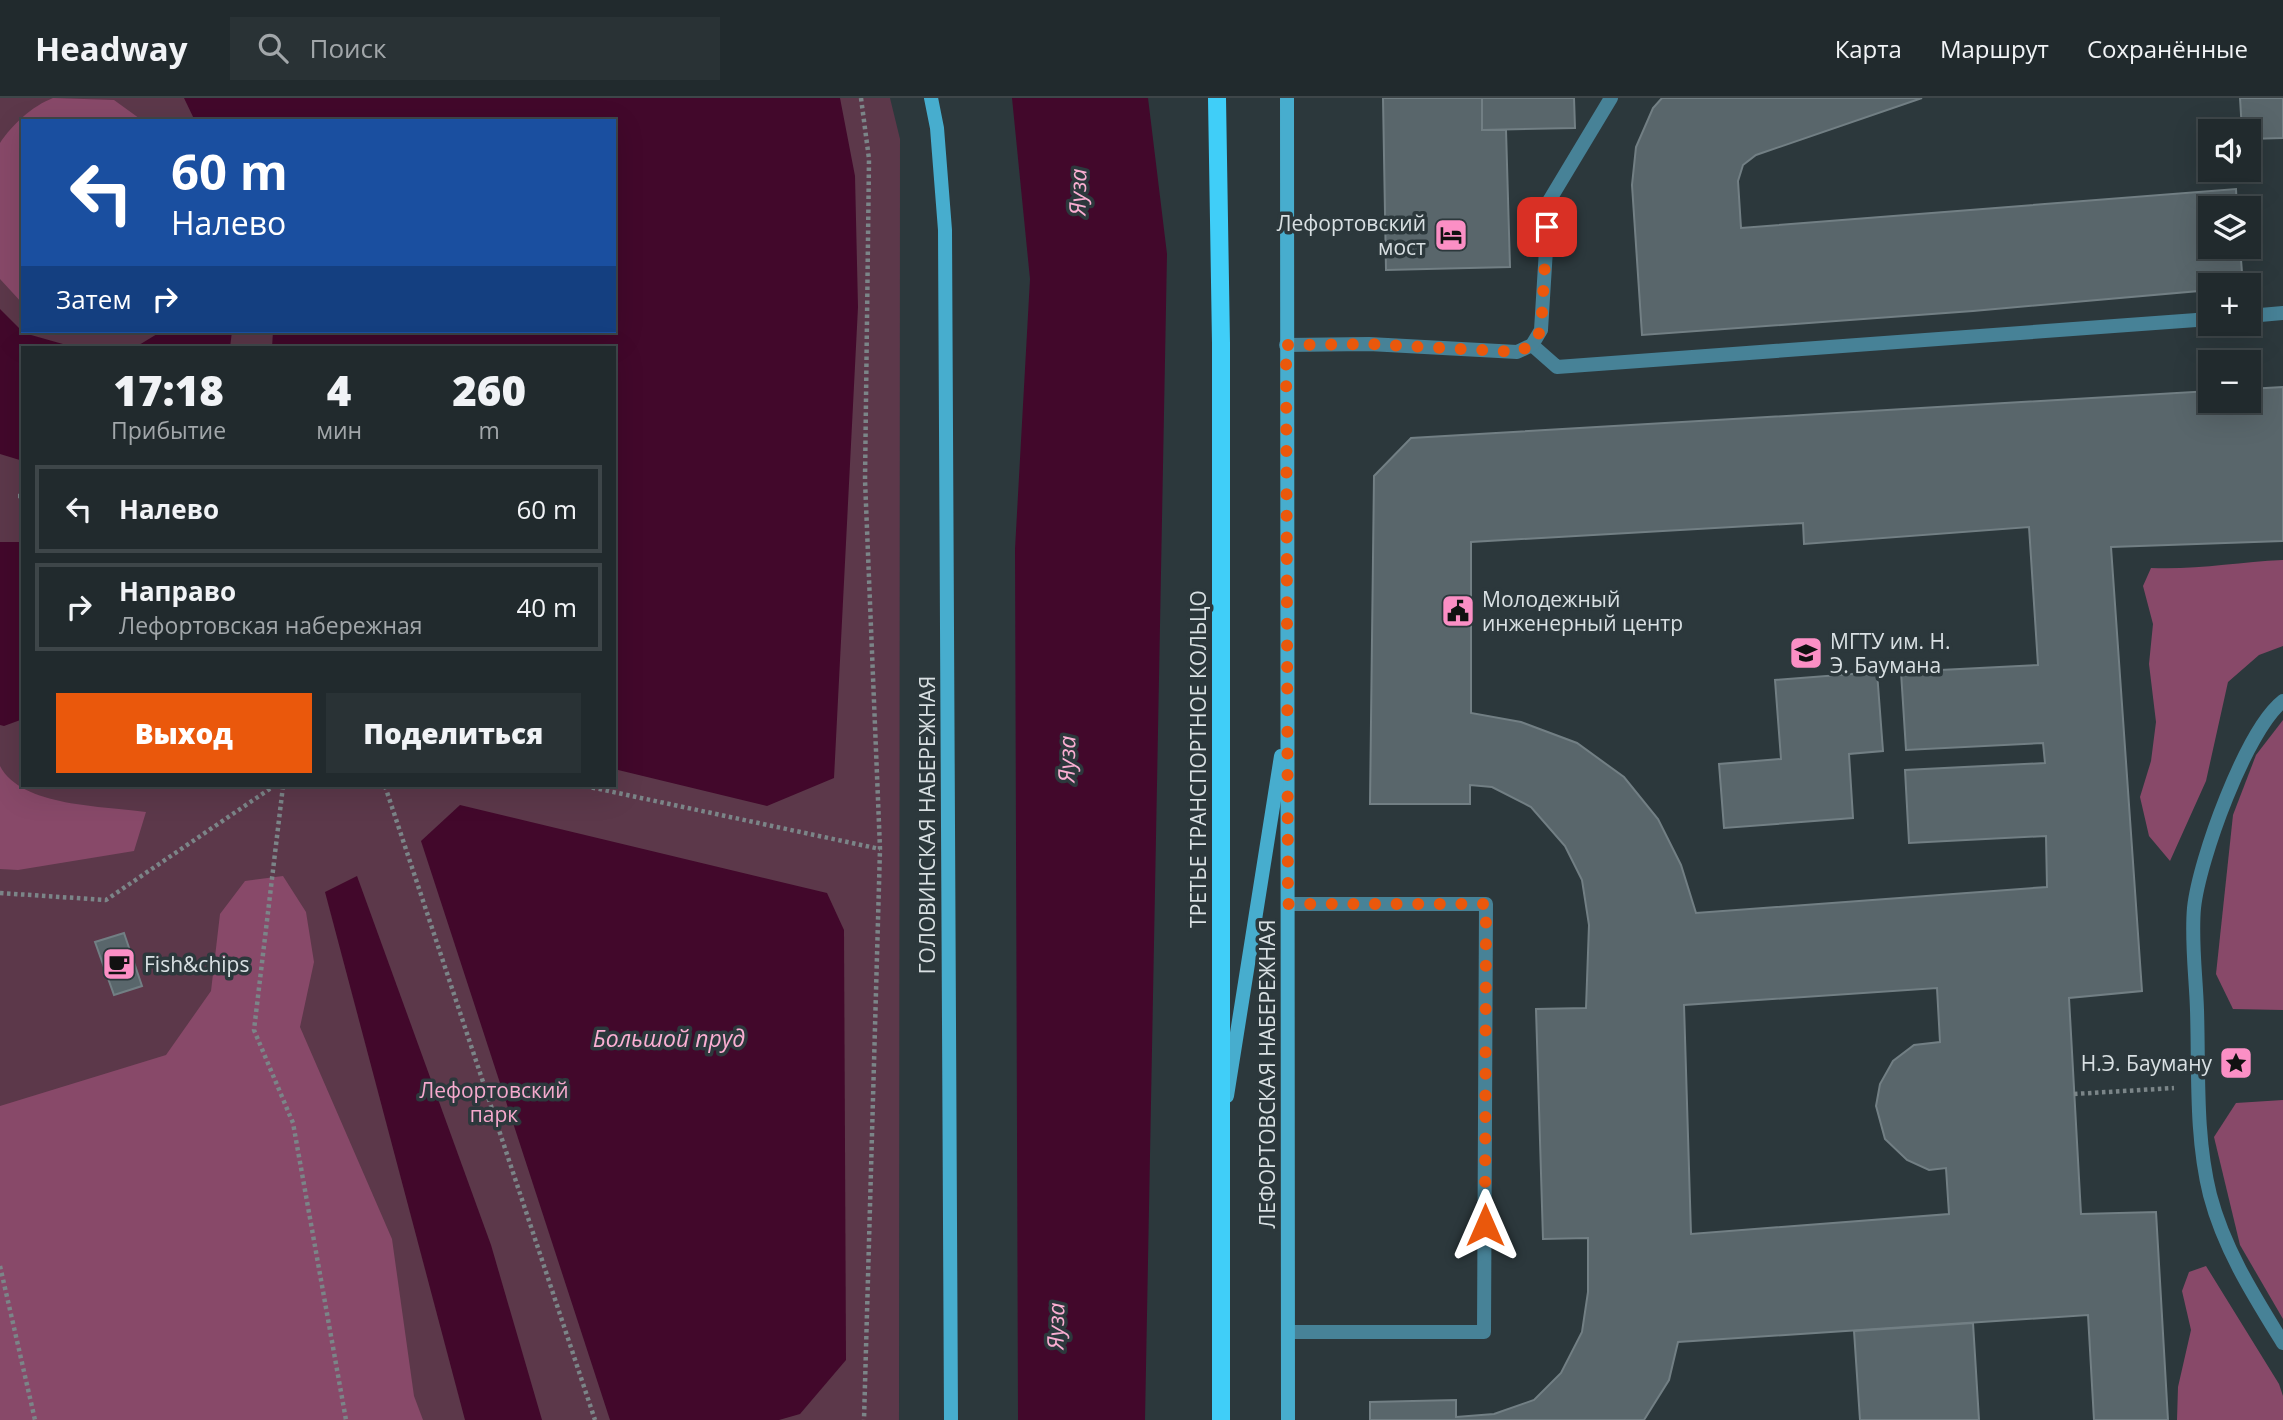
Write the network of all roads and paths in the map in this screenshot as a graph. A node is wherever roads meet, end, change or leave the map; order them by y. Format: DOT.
graph roads {
  1 [pos="861,98"];
  2 [pos="931,98"];
  3 [pos="1217,98"];
  4 [pos="1611,98"];
  5 [pos="1287,99"];
  6 [pos="2283,313"];
  7 [pos="2261,315"];
  8 [pos="2198,320"];
  9 [pos="1286,345"];
  10 [pos="1532,345"];
  11 [pos="2283,701"];
  12 [pos="1287,713"];
  13 [pos="273,787"];
  14 [pos="283,787"];
  15 [pos="385,787"];
  16 [pos="590,787"];
  17 [pos="880,849"];
  18 [pos="0,893"];
  19 [pos="1288,904"];
  20 [pos="2199,1086"];
  21 [pos="2074,1094"];
  22 [pos="1221,1133"];
  23 [pos="0,1266"];
  24 [pos="1288,1332"];
  25 [pos="2283,1343"];
  26 [pos="35,1420"];
  27 [pos="346,1420"];
  28 [pos="595,1420"];
  29 [pos="864,1420"];
  30 [pos="951,1420"];
  31 [pos="1221,1420"];
  32 [pos="1289,1420"];
  1 -- 17 [label="path"];
  2 -- 30 [label="main road, ГОЛОВИНСКАЯ НАБЕРЕЖНАЯ"];
  3 -- 22 [label="main road, ТРЕТЬЕ ТРАНСПОРТНОЕ КОЛЬЦО"];
  4 -- 10 [label="street"];
  5 -- 9 [label="main road, ЛЕФОРТОВСКАЯ НАБЕРЕЖНАЯ"];
  6 -- 7 [label="street"];
  8 -- 10 [label="street"];
  9 -- 10 [label="street"];
  9 -- 12 [label="main road, ЛЕФОРТОВСКАЯ НАБЕРЕЖНАЯ"];
  11 -- 20 [label="street"];
  12 -- 19 [label="main road, ЛЕФОРТОВСКАЯ НАБЕРЕЖНАЯ"];
  12 -- 22 [label="main road"];
  13 -- 18 [label="path"];
  14 -- 27 [label="path"];
  15 -- 28 [label="path"];
  16 -- 17 [label="path"];
  17 -- 29 [label="path"];
  19 -- 24 [label="main road, ЛЕФОРТОВСКАЯ НАБЕРЕЖНАЯ"];
  19 -- 24 [label="street"];
  20 -- 21 [label="path"];
  20 -- 25 [label="street"];
  22 -- 31 [label="main road, ТРЕТЬЕ ТРАНСПОРТНОЕ КОЛЬЦО"];
  23 -- 26 [label="path"];
  24 -- 32 [label="main road, ЛЕФОРТОВСКАЯ НАБЕРЕЖНАЯ"];
}
